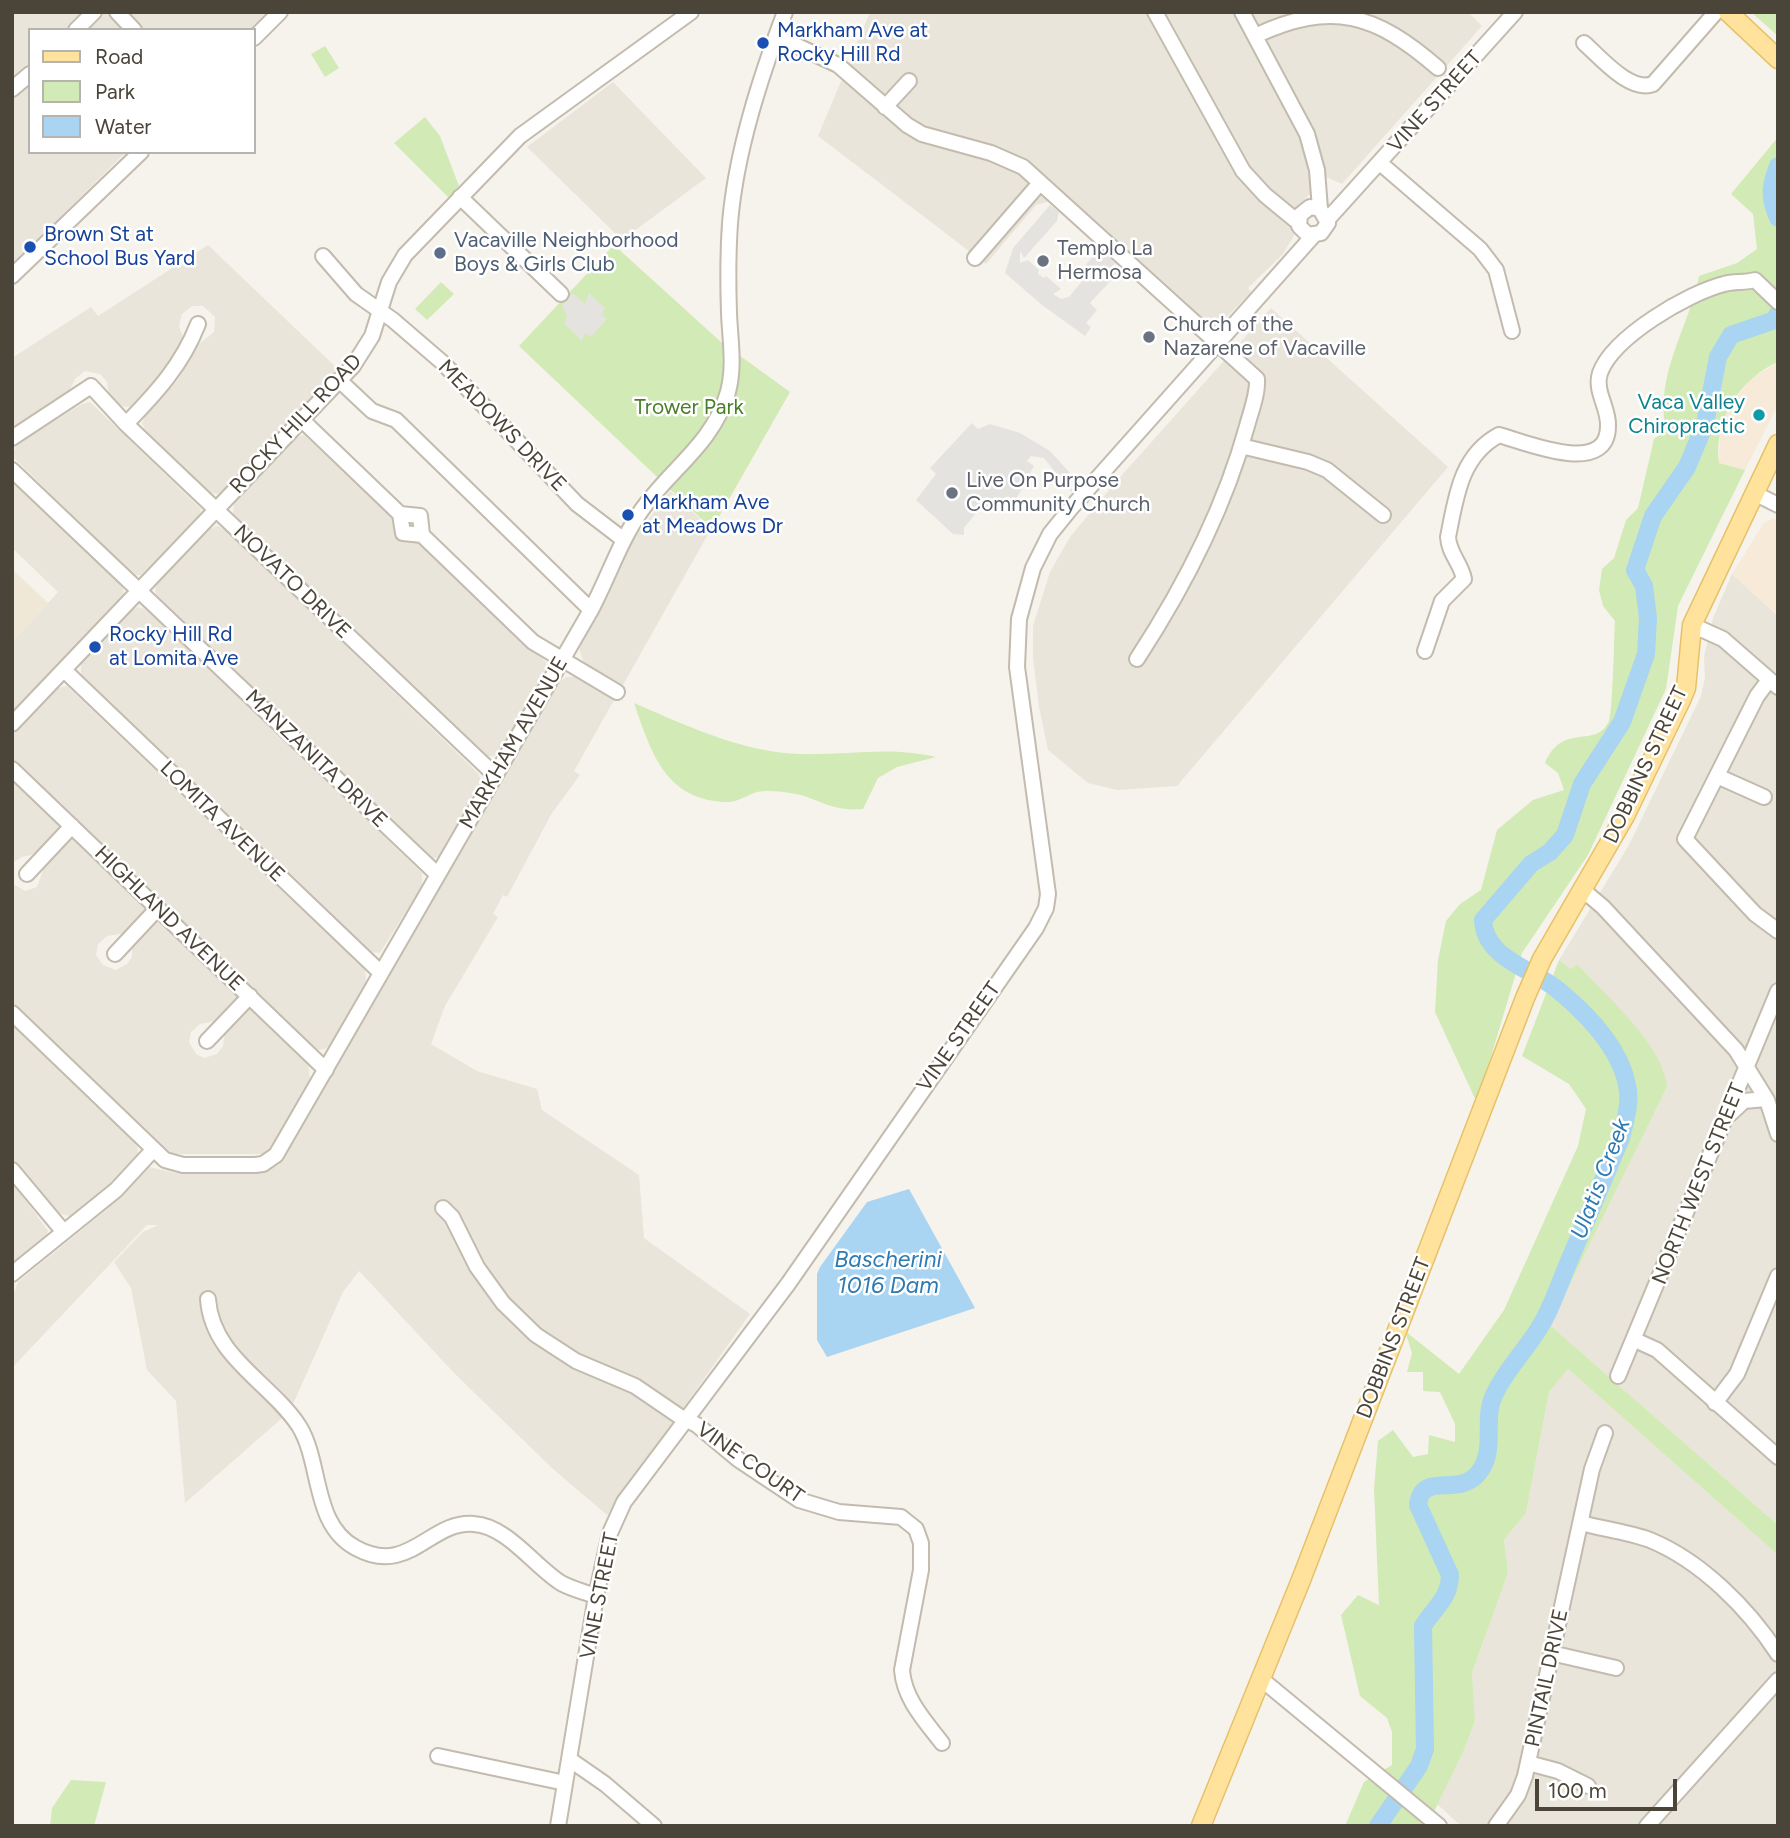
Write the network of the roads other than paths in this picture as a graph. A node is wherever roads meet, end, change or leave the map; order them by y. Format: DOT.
graph roads {
  1 [pos="94,12"];
  2 [pos="117,12"];
  3 [pos="280,12"];
  4 [pos="691,12"];
  5 [pos="785,12"];
  6 [pos="1155,12"];
  7 [pos="1242,12"];
  8 [pos="1516,12"];
  9 [pos="1716,12"];
  10 [pos="1728,12"];
  11 [pos="78,28"];
  12 [pos="132,28"];
  13 [pos="256,36"];
  14 [pos="776,36"];
  15 [pos="1255,36"];
  16 [pos="1584,43"];
  17 [pos="1778,59"];
  18 [pos="1438,68"];
  19 [pos="28,76"];
  20 [pos="909,81"];
  21 [pos="12,89"];
  22 [pos="885,107"];
  23 [pos="139,154"];
  24 [pos="1380,163"];
  25 [pos="1317,170"];
  26 [pos="1041,183"];
  27 [pos="1319,189"];
  28 [pos="1349,194"];
  29 [pos="460,197"];
  30 [pos="1312,218"];
  31 [pos="323,256"];
  32 [pos="975,258"];
  33 [pos="12,276"];
  34 [pos="561,295"];
  35 [pos="1778,302"];
  36 [pos="380,310"];
  37 [pos="198,324"];
  38 [pos="1512,331"];
  39 [pos="1220,343"];
  40 [pos="340,380"];
  41 [pos="302,420"];
  42 [pos="126,424"];
  43 [pos="12,438"];
  44 [pos="1778,444"];
  45 [pos="1241,446"];
  46 [pos="12,470"];
  47 [pos="1754,493"];
  48 [pos="1778,505"];
  49 [pos="216,510"];
  50 [pos="1382,515"];
  51 [pos="624,540"];
  52 [pos="139,591"];
  53 [pos="591,610"];
  54 [pos="1692,625"];
  55 [pos="1425,650"];
  56 [pos="1137,659"];
  57 [pos="562,660"];
  58 [pos="64,670"];
  59 [pos="1774,684"];
  60 [pos="617,692"];
  61 [pos="12,724"];
  62 [pos="12,769"];
  63 [pos="495,775"];
  64 [pos="1717,776"];
  65 [pos="1765,797"];
  66 [pos="72,826"];
  67 [pos="27,874"];
  68 [pos="438,875"];
  69 [pos="1584,891"];
  70 [pos="158,908"];
  71 [pos="1778,931"];
  72 [pos="115,954"];
  73 [pos="381,973"];
  74 [pos="1778,991"];
  75 [pos="250,996"];
  76 [pos="12,1013"];
  77 [pos="207,1041"];
  78 [pos="1748,1066"];
  79 [pos="326,1070"];
  80 [pos="1766,1099"];
  81 [pos="1723,1124"];
  82 [pos="1778,1134"];
  83 [pos="153,1150"];
  84 [pos="12,1170"];
  85 [pos="443,1208"];
  86 [pos="63,1231"];
  87 [pos="12,1274"];
  88 [pos="1778,1276"];
  89 [pos="208,1299"];
  90 [pos="1635,1340"];
  91 [pos="1618,1377"];
  92 [pos="1715,1403"];
  93 [pos="687,1420"];
  94 [pos="1605,1433"];
  95 [pos="1778,1457"];
  96 [pos="1581,1524"];
  97 [pos="596,1596"];
  98 [pos="1552,1653"];
  99 [pos="1778,1656"];
  100 [pos="1616,1668"];
  101 [pos="1260,1678"];
  102 [pos="1778,1678"];
  103 [pos="942,1743"];
  104 [pos="438,1756"];
  105 [pos="569,1759"];
  106 [pos="1528,1763"];
  107 [pos="565,1783"];
  108 [pos="1588,1786"];
  109 [pos="558,1826"];
  110 [pos="654,1826"];
  111 [pos="1201,1826"];
  112 [pos="1439,1826"];
  113 [pos="1496,1826"];
  114 [pos="1647,1826"];
  1 -- 11 [label="street"];
  2 -- 12 [label="street"];
  3 -- 13 [label="street"];
  4 -- 29 [label="street, ROCKY HILL ROAD"];
  5 -- 14 [label="street, MARKHAM AVENUE"];
  6 -- 30 [label="street"];
  7 -- 15 [label="street"];
  8 -- 24 [label="street, VINE STREET"];
  9 -- 16 [label="street"];
  10 -- 17 [label="main road"];
  14 -- 22 [label="street"];
  14 -- 51 [label="street, MARKHAM AVENUE"];
  15 -- 18 [label="street"];
  15 -- 25 [label="street"];
  19 -- 21 [label="street"];
  20 -- 22 [label="street"];
  22 -- 26 [label="street"];
  23 -- 33 [label="street"];
  24 -- 28 [label="street, VINE STREET"];
  24 -- 38 [label="street"];
  25 -- 27 [label="street"];
  25 -- 30 [label="street"];
  26 -- 32 [label="street"];
  26 -- 39 [label="street"];
  27 -- 28 [label="street"];
  27 -- 30 [label="street"];
  28 -- 30 [label="street, VINE STREET"];
  29 -- 34 [label="street"];
  29 -- 36 [label="street, ROCKY HILL ROAD"];
  30 -- 39 [label="street, VINE STREET"];
  31 -- 36 [label="street, MEADOWS DRIVE"];
  35 -- 55 [label="street"];
  36 -- 40 [label="street, ROCKY HILL ROAD"];
  36 -- 51 [label="street, MEADOWS DRIVE"];
  37 -- 42 [label="street"];
  39 -- 45 [label="street"];
  39 -- 93 [label="street, VINE STREET"];
  40 -- 41 [label="street, ROCKY HILL ROAD"];
  40 -- 53 [label="street"];
  41 -- 49 [label="street, ROCKY HILL ROAD"];
  41 -- 57 [label="street"];
  42 -- 43 [label="street, NOVATO DRIVE"];
  42 -- 49 [label="street, NOVATO DRIVE"];
  44 -- 47 [label="main road, DOBBINS STREET"];
  45 -- 50 [label="street"];
  45 -- 56 [label="street"];
  46 -- 52 [label="street, MANZANITA DRIVE"];
  47 -- 48 [label="street"];
  47 -- 54 [label="main road, DOBBINS STREET"];
  49 -- 52 [label="street, ROCKY HILL ROAD"];
  49 -- 63 [label="street, NOVATO DRIVE"];
  51 -- 53 [label="street, MARKHAM AVENUE"];
  52 -- 58 [label="street, ROCKY HILL ROAD"];
  52 -- 68 [label="street, MANZANITA DRIVE"];
  53 -- 57 [label="street, MARKHAM AVENUE"];
  54 -- 59 [label="street"];
  54 -- 69 [label="main road, DOBBINS STREET"];
  57 -- 60 [label="street"];
  57 -- 63 [label="street, MARKHAM AVENUE"];
  58 -- 61 [label="street, ROCKY HILL ROAD"];
  58 -- 73 [label="street, LOMITA AVENUE"];
  59 -- 64 [label="street"];
  62 -- 66 [label="street, HIGHLAND AVENUE"];
  63 -- 68 [label="street, MARKHAM AVENUE"];
  64 -- 65 [label="street"];
  64 -- 71 [label="street"];
  66 -- 67 [label="street"];
  66 -- 70 [label="street, HIGHLAND AVENUE"];
  68 -- 73 [label="street, MARKHAM AVENUE"];
  69 -- 78 [label="street"];
  69 -- 101 [label="main road, DOBBINS STREET"];
  70 -- 72 [label="street"];
  70 -- 75 [label="street, HIGHLAND AVENUE"];
  73 -- 79 [label="street, MARKHAM AVENUE"];
  74 -- 78 [label="street, NORTH WEST STREET"];
  75 -- 77 [label="street"];
  75 -- 79 [label="street, HIGHLAND AVENUE"];
  76 -- 83 [label="street, MARKHAM AVENUE"];
  78 -- 80 [label="street"];
  78 -- 81 [label="street, NORTH WEST STREET"];
  79 -- 83 [label="street, MARKHAM AVENUE"];
  80 -- 81 [label="street"];
  80 -- 82 [label="street"];
  81 -- 90 [label="street, NORTH WEST STREET"];
  83 -- 86 [label="street"];
  84 -- 86 [label="street"];
  85 -- 93 [label="street, VINE COURT"];
  86 -- 87 [label="street"];
  88 -- 92 [label="street"];
  89 -- 97 [label="street"];
  90 -- 91 [label="street, NORTH WEST STREET"];
  90 -- 92 [label="street"];
  92 -- 95 [label="street"];
  93 -- 97 [label="street, VINE STREET"];
  93 -- 103 [label="street, VINE COURT"];
  94 -- 96 [label="street, PINTAIL DRIVE"];
  96 -- 98 [label="street, PINTAIL DRIVE"];
  96 -- 99 [label="street"];
  97 -- 105 [label="street, VINE STREET"];
  98 -- 100 [label="street"];
  98 -- 106 [label="street, PINTAIL DRIVE"];
  99 -- 102 [label="street"];
  101 -- 111 [label="main road, DOBBINS STREET"];
  101 -- 112 [label="street"];
  102 -- 114 [label="street"];
  104 -- 107 [label="street"];
  105 -- 107 [label="street, VINE STREET"];
  105 -- 110 [label="street"];
  106 -- 108 [label="street"];
  106 -- 113 [label="street, PINTAIL DRIVE"];
  107 -- 109 [label="street, VINE STREET"];
}
